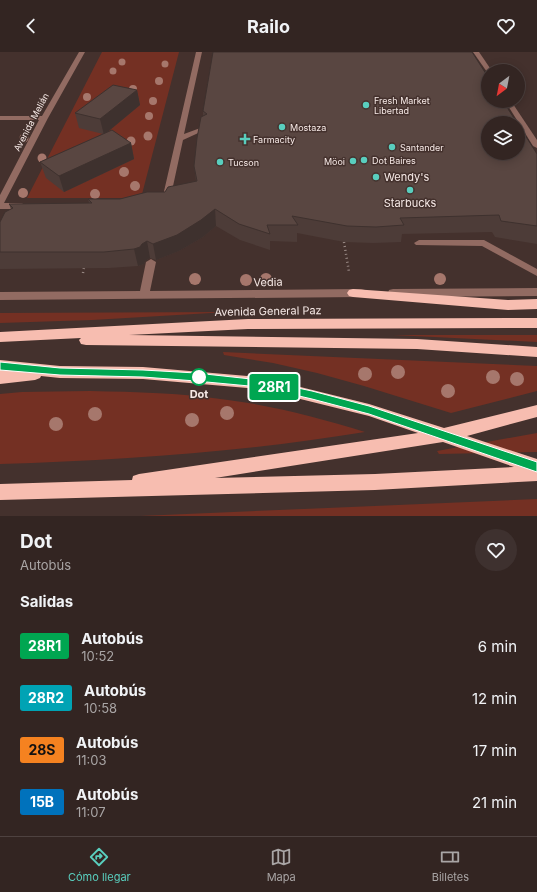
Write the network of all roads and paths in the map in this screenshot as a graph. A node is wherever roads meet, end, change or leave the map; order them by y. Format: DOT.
graph roads {
  1 [pos="82,52"];
  2 [pos="199,52"];
  3 [pos="476,52"];
  4 [pos="484,64"];
  5 [pos="513,108"];
  6 [pos="0,118"];
  7 [pos="44,118"];
  8 [pos="204,129"];
  9 [pos="180,139"];
  10 [pos="537,146"];
  11 [pos="0,203"];
  12 [pos="158,205"];
  13 [pos="0,206"];
  14 [pos="34,206"];
  15 [pos="344,242"];
  16 [pos="419,243"];
  17 [pos="151,262"];
  18 [pos="84,267"];
  19 [pos="349,272"];
  20 [pos="83,273"];
  21 [pos="537,273"];
  22 [pos="537,292"];
  23 [pos="353,293"];
  24 [pos="144,295"];
  25 [pos="0,296"];
  26 [pos="537,304"];
  27 [pos="537,323"];
  28 [pos="0,338"];
  29 [pos="537,352"];
  30 [pos="0,366"];
  31 [pos="60,372"];
  32 [pos="0,378"];
  33 [pos="537,411"];
  34 [pos="537,467"];
  35 [pos="537,473"];
  36 [pos="84,490"];
  37 [pos="0,492"];
  1 -- 7 [label="street, Avenida Melián"];
  2 -- 9 [label="street"];
  3 -- 4 [label="street"];
  5 -- 10 [label="street"];
  6 -- 7 [label="street"];
  7 -- 11 [label="street, Avenida Melián"];
  8 -- 9 [label="street"];
  9 -- 12 [label="street"];
  13 -- 14 [label="street"];
  15 -- 19 [label="path"];
  16 -- 21 [label="street"];
  17 -- 24 [label="street"];
  18 -- 20 [label="path"];
  22 -- 23 [label="street, Vedia"];
  23 -- 24 [label="street, Vedia"];
  23 -- 26 [label="highway"];
  24 -- 25 [label="street, Vedia"];
  27 -- 28 [label="highway, Avenida General Paz"];
  28 -- 29 [label="highway"];
  30 -- 31 [label="highway"];
  31 -- 32 [label="highway"];
  31 -- 34 [label="highway"];
  33 -- 36 [label="highway"];
  35 -- 36 [label="highway"];
  36 -- 37 [label="highway"];
}
